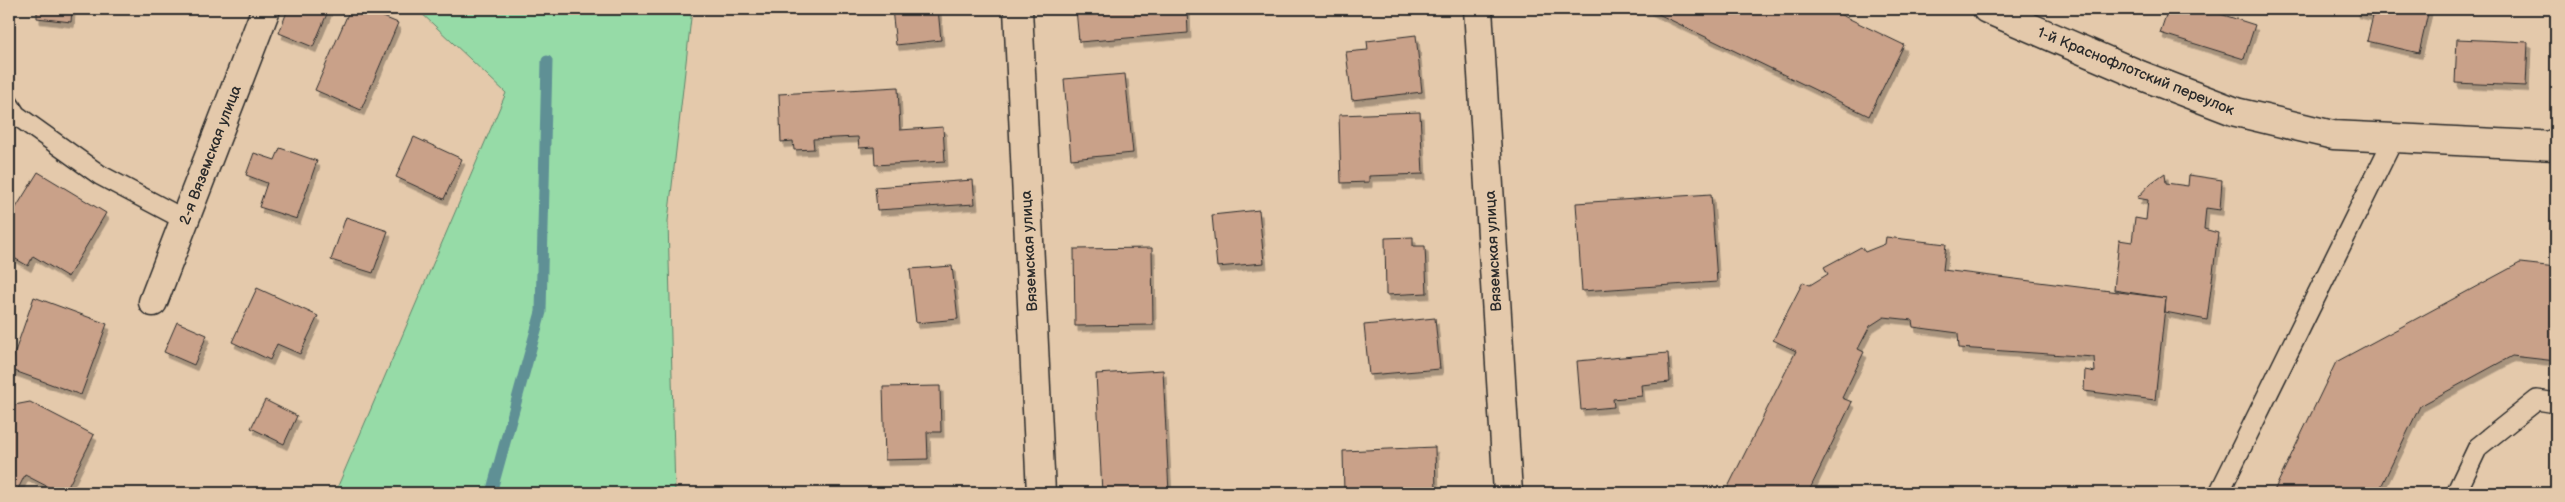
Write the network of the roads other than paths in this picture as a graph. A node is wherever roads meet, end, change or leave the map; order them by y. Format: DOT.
graph roads {
  1 [pos="266,9"];
  2 [pos="1018,9"];
  3 [pos="1478,9"];
  4 [pos="1987,9"];
  5 [pos="9,104"];
  6 [pos="2394,138"];
  7 [pos="2556,146"];
  8 [pos="185,220"];
  9 [pos="153,302"];
  10 [pos="2556,403"];
  11 [pos="1041,493"];
  12 [pos="1508,493"];
  13 [pos="2219,493"];
  14 [pos="2456,493"];
  1 -- 8 [label="street, 2-я Вяземская улица"];
  2 -- 11 [label="street, Вяземская улица"];
  3 -- 12 [label="street, Вяземская улица"];
  4 -- 6 [label="street, 1-й Краснофлотский переулок"];
  5 -- 8 [label="lane"];
  6 -- 7 [label="street, 1-й Краснофлотский переулок"];
  6 -- 13 [label="lane"];
  8 -- 9 [label="street, 2-я Вяземская улица"];
  10 -- 14 [label="lane"];
}
